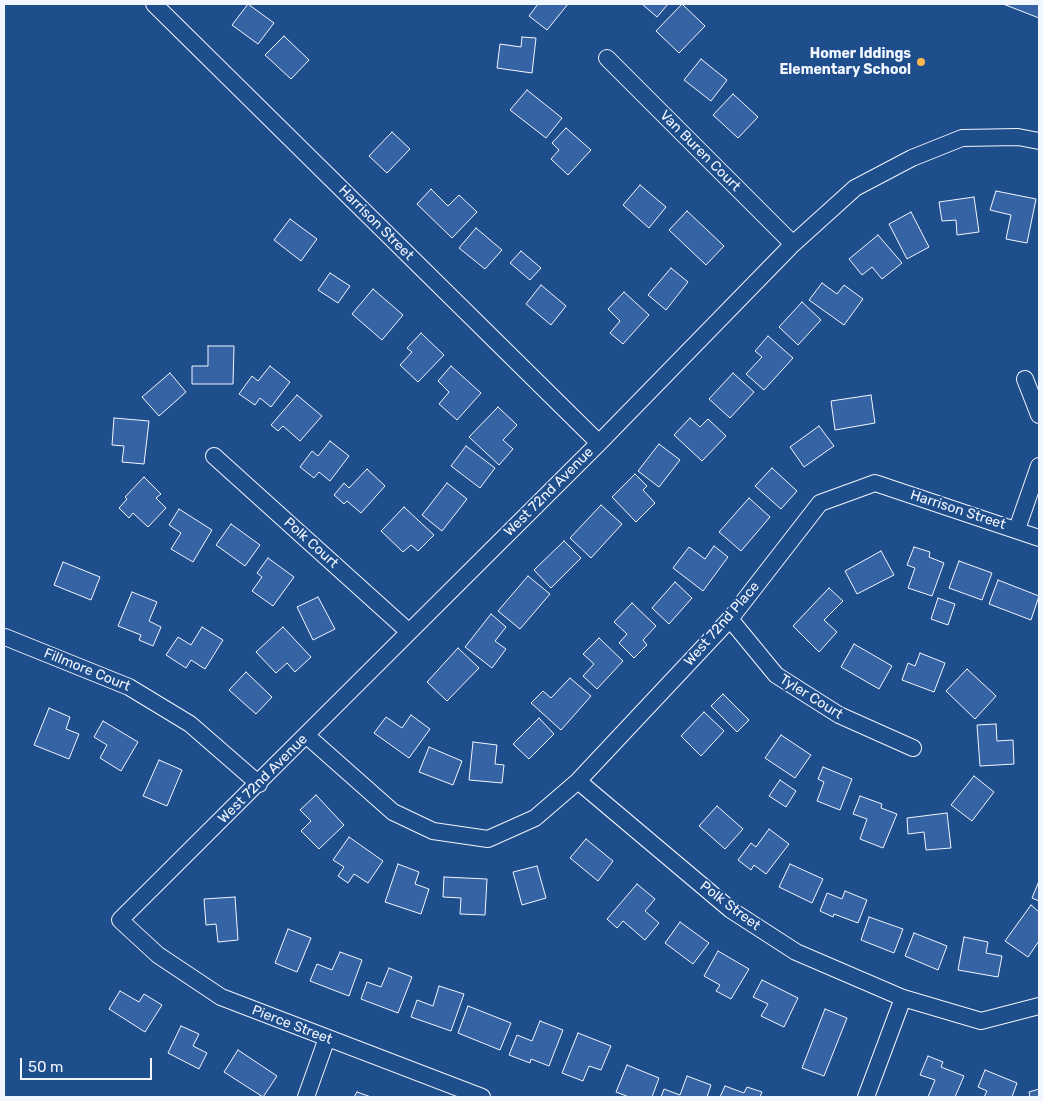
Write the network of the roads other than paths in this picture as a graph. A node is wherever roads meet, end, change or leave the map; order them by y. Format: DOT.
graph roads {
  1 [pos="154,4"];
  2 [pos="607,58"];
  3 [pos="1039,141"];
  4 [pos="793,244"];
  5 [pos="1025,379"];
  6 [pos="1039,415"];
  7 [pos="599,443"];
  8 [pos="214,456"];
  9 [pos="1039,466"];
  10 [pos="875,483"];
  11 [pos="1016,529"];
  12 [pos="1039,538"];
  13 [pos="730,619"];
  14 [pos="408,631"];
  15 [pos="5,638"];
  16 [pos="306,735"];
  17 [pos="913,748"];
  18 [pos="578,781"];
  19 [pos="259,784"];
  20 [pos="120,920"];
  21 [pos="903,998"];
  22 [pos="1039,1006"];
  23 [pos="328,1038"];
  24 [pos="306,1097"];
  25 [pos="482,1097"];
  26 [pos="866,1097"];
  1 -- 7 [label="street, Harrison Street"];
  2 -- 4 [label="street, Van Buren Court"];
  3 -- 4 [label="street, West 72nd Avenue"];
  4 -- 7 [label="street, West 72nd Avenue"];
  5 -- 6 [label="street"];
  7 -- 14 [label="street, West 72nd Avenue"];
  8 -- 14 [label="street, Polk Court"];
  9 -- 11 [label="street"];
  10 -- 11 [label="street, Harrison Street"];
  10 -- 13 [label="street, West 72nd Place"];
  11 -- 12 [label="street, Harrison Street"];
  13 -- 17 [label="street, Tyler Court"];
  13 -- 18 [label="street, West 72nd Place"];
  14 -- 16 [label="street, West 72nd Avenue"];
  15 -- 19 [label="street, Fillmore Court"];
  16 -- 18 [label="street, West 72nd Place"];
  16 -- 19 [label="street, West 72nd Avenue"];
  18 -- 21 [label="street, Polk Street"];
  19 -- 20 [label="street, West 72nd Avenue"];
  20 -- 23 [label="street, Pierce Street"];
  21 -- 22 [label="street, Polk Street"];
  21 -- 26 [label="street"];
  23 -- 24 [label="street"];
  23 -- 25 [label="street, Pierce Street"];
}
